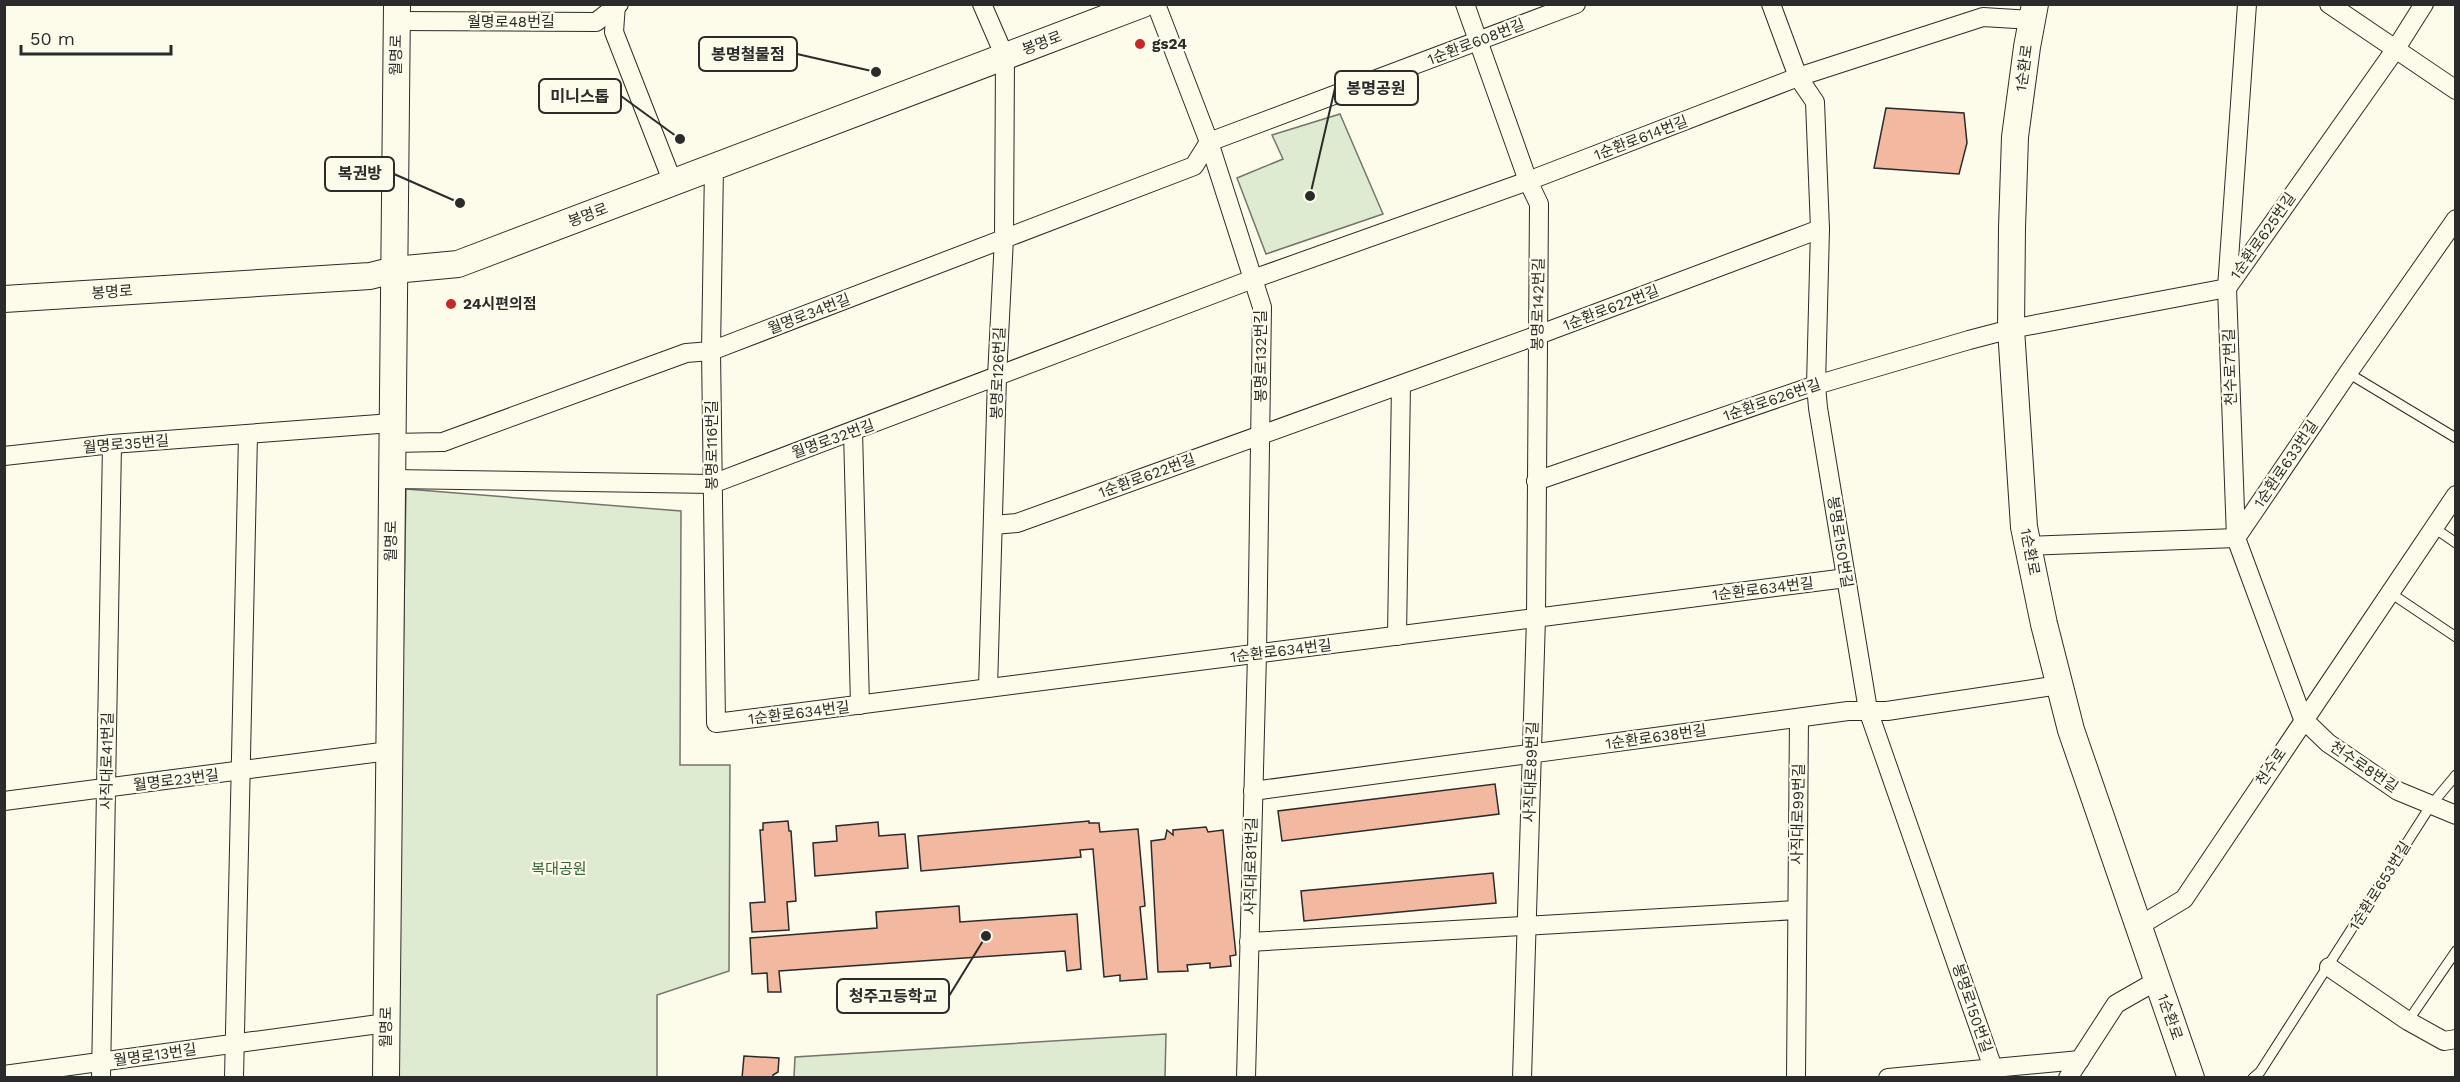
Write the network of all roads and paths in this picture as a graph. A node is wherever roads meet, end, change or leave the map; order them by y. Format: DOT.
graph roads {
  1 [pos="982,4"];
  2 [pos="1143,4"];
  3 [pos="1156,4"];
  4 [pos="1465,4"];
  5 [pos="1576,4"];
  6 [pos="1771,4"];
  7 [pos="2247,4"];
  8 [pos="2330,4"];
  9 [pos="2424,4"];
  10 [pos="617,5"];
  11 [pos="2033,12"];
  12 [pos="397,13"];
  13 [pos="1479,41"];
  14 [pos="2395,50"];
  15 [pos="1005,57"];
  16 [pos="1798,77"];
  17 [pos="2456,90"];
  18 [pos="1209,142"];
  19 [pos="714,167"];
  20 [pos="1528,181"];
  21 [pos="673,183"];
  22 [pos="2456,219"];
  23 [pos="1820,229"];
  24 [pos="1004,238"];
  25 [pos="394,270"];
  26 [pos="1253,279"];
  27 [pos="2227,288"];
  28 [pos="4,299"];
  29 [pos="2011,329"];
  30 [pos="1538,335"];
  31 [pos="711,351"];
  32 [pos="2348,373"];
  33 [pos="997,377"];
  34 [pos="1816,384"];
  35 [pos="1401,385"];
  36 [pos="853,431"];
  37 [pos="392,433"];
  38 [pos="248,435"];
  39 [pos="1261,435"];
  40 [pos="2456,438"];
  41 [pos="112,444"];
  42 [pos="4,456"];
  43 [pos="392,479"];
  44 [pos="1536,482"];
  45 [pos="712,484"];
  46 [pos="2456,495"];
  47 [pos="993,525"];
  48 [pos="2433,527"];
  49 [pos="2236,538"];
  50 [pos="2456,543"];
  51 [pos="2028,546"];
  52 [pos="1846,578"];
  53 [pos="2389,592"];
  54 [pos="1536,618"];
  55 [pos="1397,636"];
  56 [pos="2456,637"];
  57 [pos="1257,654"];
  58 [pos="2060,685"];
  59 [pos="988,688"];
  60 [pos="860,705"];
  61 [pos="1868,710"];
  62 [pos="1799,718"];
  63 [pos="2303,719"];
  64 [pos="716,723"];
  65 [pos="389,752"];
  66 [pos="1532,755"];
  67 [pos="240,772"];
  68 [pos="2456,775"];
  69 [pos="106,789"];
  70 [pos="1253,791"];
  71 [pos="4,801"];
  72 [pos="2431,805"];
  73 [pos="2456,815"];
  74 [pos="1797,910"];
  75 [pos="1527,926"];
  76 [pos="2139,926"];
  77 [pos="1249,942"];
  78 [pos="2456,951"];
  79 [pos="2329,967"];
  80 [pos="2158,980"];
  81 [pos="2408,1022"];
  82 [pos="386,1023"];
  83 [pos="2450,1040"];
  84 [pos="234,1044"];
  85 [pos="2080,1060"];
  86 [pos="1992,1068"];
  87 [pos="101,1070"];
  88 [pos="4,1075"];
  89 [pos="234,1077"];
  90 [pos="386,1077"];
  91 [pos="1246,1077"];
  92 [pos="1522,1077"];
  93 [pos="1796,1077"];
  94 [pos="1888,1077"];
  95 [pos="2068,1077"];
  96 [pos="2191,1077"];
  97 [pos="2253,1077"];
  1 -- 15 [label="street"];
  2 -- 15 [label="street, 봉명로"];
  3 -- 18 [label="street, 봉명로132번길"];
  4 -- 13 [label="street, 봉명로142번길"];
  5 -- 13 [label="street, 1순환로608번길"];
  6 -- 16 [label="street, 봉명로150번길"];
  7 -- 27 [label="street, 천수로7번길"];
  8 -- 14 [label="street"];
  9 -- 14 [label="street, 1순환로625번길"];
  10 -- 12 [label="street, 월명로48번길"];
  10 -- 21 [label="street"];
  11 -- 16 [label="street, 1순환로614번길"];
  11 -- 29 [label="street, 1순환로"];
  12 -- 25 [label="street, 월명로"];
  13 -- 18 [label="street, 1순환로608번길"];
  13 -- 20 [label="street, 봉명로142번길"];
  14 -- 17 [label="street"];
  14 -- 27 [label="street, 1순환로625번길"];
  15 -- 19 [label="street, 봉명로"];
  15 -- 24 [label="street, 봉명로126번길"];
  16 -- 20 [label="street, 1순환로614번길"];
  16 -- 23 [label="street, 봉명로150번길"];
  18 -- 24 [label="street, 월명로34번길"];
  18 -- 26 [label="street, 봉명로132번길"];
  19 -- 21 [label="street, 봉명로"];
  19 -- 31 [label="street, 봉명로116번길"];
  20 -- 26 [label="street, 1순환로614번길"];
  20 -- 30 [label="street, 봉명로142번길"];
  21 -- 25 [label="street, 봉명로"];
  22 -- 32 [label="street, 1순환로633번길"];
  23 -- 30 [label="street, 1순환로622번길"];
  23 -- 34 [label="street, 봉명로150번길"];
  24 -- 31 [label="street, 월명로34번길"];
  24 -- 33 [label="street, 봉명로126번길"];
  25 -- 28 [label="street, 봉명로"];
  25 -- 37 [label="street, 월명로"];
  26 -- 33 [label="street, 월명로32번길"];
  26 -- 39 [label="street, 봉명로132번길"];
  27 -- 29 [label="street, 1순환로625번길"];
  27 -- 49 [label="street, 천수로7번길"];
  29 -- 34 [label="street, 1순환로626번길"];
  29 -- 51 [label="street, 1순환로"];
  30 -- 35 [label="street, 1순환로622번길"];
  30 -- 44 [label="street, 봉명로142번길"];
  31 -- 37 [label="street, 월명로34번길"];
  31 -- 45 [label="street, 봉명로116번길"];
  32 -- 40 [label="lane"];
  32 -- 49 [label="street, 1순환로633번길"];
  33 -- 36 [label="street, 월명로32번길"];
  33 -- 47 [label="street, 봉명로126번길"];
  34 -- 44 [label="street, 1순환로626번길"];
  34 -- 52 [label="street, 봉명로150번길"];
  35 -- 39 [label="street, 1순환로622번길"];
  35 -- 55 [label="street"];
  36 -- 45 [label="street, 월명로32번길"];
  36 -- 60 [label="street"];
  37 -- 38 [label="street, 월명로35번길"];
  37 -- 43 [label="street, 월명로"];
  38 -- 41 [label="street, 월명로35번길"];
  38 -- 67 [label="street, 월명로23번길"];
  39 -- 47 [label="street, 1순환로622번길"];
  39 -- 57 [label="street, 봉명로132번길"];
  41 -- 42 [label="street, 월명로35번길"];
  41 -- 69 [label="street, 사직대로41번길"];
  43 -- 45 [label="street, 월명로32번길"];
  43 -- 65 [label="street, 월명로"];
  44 -- 54 [label="street, 봉명로142번길"];
  45 -- 64 [label="street, 봉명로116번길"];
  46 -- 48 [label="street, 천수로"];
  47 -- 59 [label="street, 봉명로126번길"];
  48 -- 50 [label="lane"];
  48 -- 53 [label="street, 천수로"];
  49 -- 51 [label="street"];
  49 -- 63 [label="street, 천수로7번길"];
  51 -- 58 [label="street, 1순환로"];
  52 -- 54 [label="street, 1순환로634번길"];
  52 -- 61 [label="street, 봉명로150번길"];
  53 -- 56 [label="lane"];
  53 -- 63 [label="street, 천수로"];
  54 -- 55 [label="street, 1순환로634번길"];
  54 -- 66 [label="street, 사직대로89번길"];
  55 -- 57 [label="street, 1순환로634번길"];
  57 -- 59 [label="street, 1순환로634번길"];
  57 -- 70 [label="street, 사직대로81번길"];
  58 -- 61 [label="street, 1순환로638번길"];
  58 -- 76 [label="street, 1순환로"];
  59 -- 60 [label="street, 1순환로634번길"];
  60 -- 64 [label="street, 1순환로634번길"];
  61 -- 62 [label="street, 1순환로638번길"];
  61 -- 86 [label="street, 봉명로150번길"];
  62 -- 66 [label="street, 1순환로638번길"];
  62 -- 74 [label="street, 사직대로99번길"];
  63 -- 72 [label="street, 천수로8번길"];
  63 -- 76 [label="street, 천수로"];
  65 -- 67 [label="street, 월명로23번길"];
  65 -- 82 [label="street, 월명로"];
  66 -- 70 [label="street, 1순환로638번길"];
  66 -- 75 [label="street, 사직대로89번길"];
  67 -- 69 [label="street, 월명로23번길"];
  67 -- 84 [label="street, 월명로23번길"];
  68 -- 72 [label="lane"];
  69 -- 71 [label="street, 월명로23번길"];
  69 -- 87 [label="street, 사직대로41번길"];
  70 -- 77 [label="street, 사직대로81번길"];
  72 -- 73 [label="street, 천수로8번길"];
  72 -- 79 [label="lane, 1순환로653번길"];
  74 -- 75 [label="street"];
  74 -- 93 [label="street, 사직대로99번길"];
  75 -- 77 [label="street"];
  75 -- 92 [label="street, 사직대로89번길"];
  76 -- 80 [label="street, 1순환로"];
  77 -- 91 [label="street, 사직대로81번길"];
  78 -- 81 [label="lane"];
  79 -- 81 [label="street"];
  79 -- 97 [label="lane, 1순환로653번길"];
  80 -- 85 [label="street"];
  80 -- 96 [label="street, 1순환로"];
  81 -- 83 [label="street"];
  82 -- 84 [label="street, 월명로13번길"];
  82 -- 90 [label="street, 월명로"];
  84 -- 87 [label="street, 월명로13번길"];
  84 -- 89 [label="street"];
  85 -- 86 [label="street"];
  85 -- 95 [label="street"];
  86 -- 94 [label="street"];
  87 -- 88 [label="street, 월명로13번길"];
}
